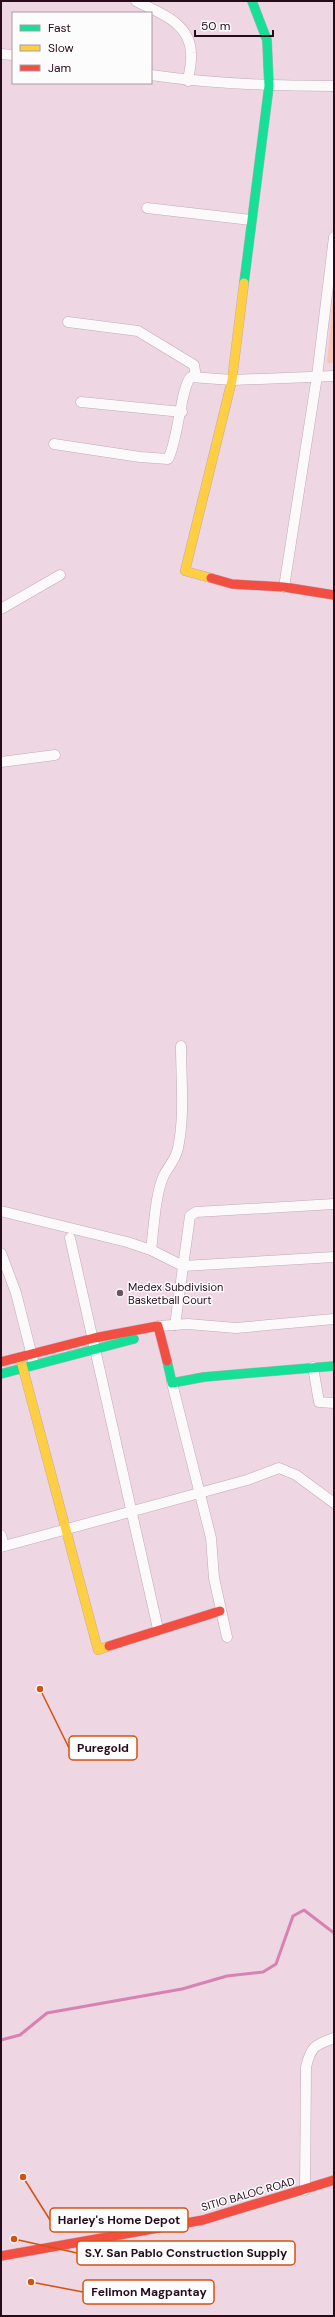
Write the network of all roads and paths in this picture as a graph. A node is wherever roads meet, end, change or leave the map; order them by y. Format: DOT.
graph roads {
  1 [pos="136,1"];
  2 [pos="252,1"];
  3 [pos="1,54"];
  4 [pos="12,55"];
  5 [pos="152,75"];
  6 [pos="188,81"];
  7 [pos="269,86"];
  8 [pos="334,86"];
  9 [pos="147,208"];
  10 [pos="251,220"];
  11 [pos="334,237"];
  12 [pos="68,322"];
  13 [pos="317,376"];
  14 [pos="334,376"];
  15 [pos="196,377"];
  16 [pos="232,380"];
  17 [pos="81,402"];
  18 [pos="182,412"];
  19 [pos="54,444"];
  20 [pos="60,575"];
  21 [pos="284,587"];
  22 [pos="334,595"];
  23 [pos="1,609"];
  24 [pos="55,755"];
  25 [pos="1,762"];
  26 [pos="181,1046"];
  27 [pos="334,1204"];
  28 [pos="1,1210"];
  29 [pos="70,1238"];
  30 [pos="151,1250"];
  31 [pos="1,1253"];
  32 [pos="334,1257"];
  33 [pos="183,1266"];
  34 [pos="334,1319"];
  35 [pos="172,1325"];
  36 [pos="159,1329"];
  37 [pos="94,1338"];
  38 [pos="96,1348"];
  39 [pos="20,1357"];
  40 [pos="32,1359"];
  41 [pos="1,1362"];
  42 [pos="334,1366"];
  43 [pos="23,1367"];
  44 [pos="313,1367"];
  45 [pos="1,1374"];
  46 [pos="172,1383"];
  47 [pos="334,1403"];
  48 [pos="199,1492"];
  49 [pos="334,1503"];
  50 [pos="130,1512"];
  51 [pos="66,1530"];
  52 [pos="1,1535"];
  53 [pos="2,1546"];
  54 [pos="220,1611"];
  55 [pos="158,1629"];
  56 [pos="227,1637"];
  57 [pos="334,2038"];
  58 [pos="334,2180"];
  59 [pos="305,2190"];
  60 [pos="1,2256"];
  1 -- 6 [label="street"];
  2 -- 7 [label="street"];
  3 -- 4 [label="street"];
  5 -- 6 [label="street"];
  6 -- 7 [label="street"];
  7 -- 8 [label="street"];
  7 -- 10 [label="street"];
  9 -- 10 [label="street"];
  10 -- 16 [label="street"];
  11 -- 13 [label="street"];
  12 -- 15 [label="street"];
  13 -- 14 [label="street"];
  13 -- 16 [label="street"];
  13 -- 21 [label="street"];
  15 -- 16 [label="street"];
  15 -- 18 [label="street"];
  16 -- 21 [label="street"];
  17 -- 18 [label="street"];
  18 -- 19 [label="street"];
  20 -- 23 [label="street"];
  21 -- 22 [label="street"];
  24 -- 25 [label="street"];
  26 -- 30 [label="street"];
  27 -- 33 [label="street"];
  28 -- 30 [label="street"];
  29 -- 37 [label="street"];
  30 -- 33 [label="street"];
  31 -- 40 [label="street"];
  32 -- 33 [label="street"];
  33 -- 35 [label="street"];
  34 -- 35 [label="street"];
  35 -- 36 [label="street"];
  36 -- 37 [label="street"];
  36 -- 38 [label="street"];
  36 -- 46 [label="street"];
  37 -- 38 [label="street"];
  37 -- 40 [label="street"];
  38 -- 40 [label="street"];
  38 -- 50 [label="street"];
  39 -- 40 [label="street"];
  39 -- 41 [label="street"];
  39 -- 43 [label="street"];
  40 -- 43 [label="street"];
  42 -- 44 [label="street"];
  43 -- 45 [label="street"];
  43 -- 51 [label="street"];
  44 -- 46 [label="street"];
  44 -- 47 [label="street"];
  46 -- 48 [label="street"];
  48 -- 49 [label="street"];
  48 -- 50 [label="street"];
  48 -- 54 [label="street"];
  50 -- 51 [label="street"];
  50 -- 55 [label="street"];
  51 -- 53 [label="street"];
  51 -- 55 [label="street"];
  52 -- 53 [label="street"];
  54 -- 55 [label="street"];
  54 -- 56 [label="street"];
  57 -- 59 [label="street"];
  58 -- 59 [label="street, SITIO BALOC ROAD"];
  59 -- 60 [label="street, SITIO BALOC ROAD"];
}
